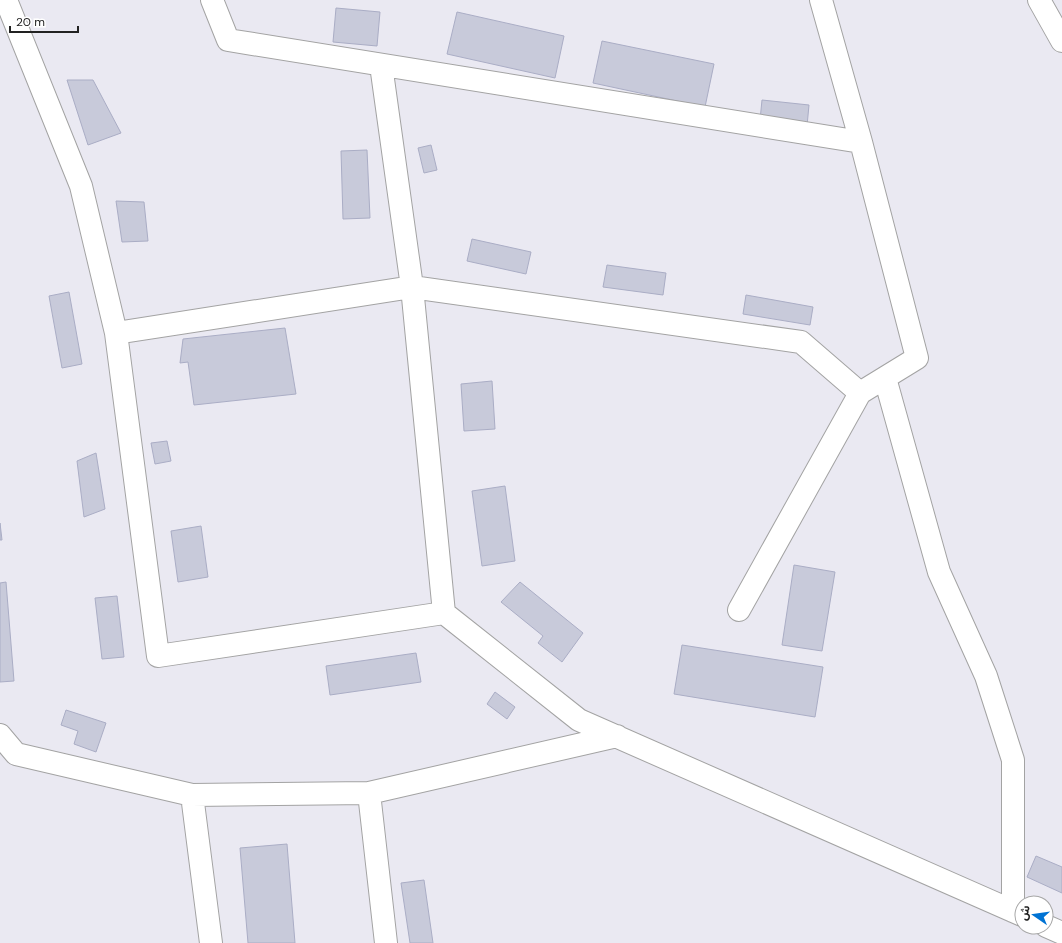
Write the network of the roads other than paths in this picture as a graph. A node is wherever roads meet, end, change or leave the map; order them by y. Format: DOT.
graph roads {
  1 [pos="6,0"];
  2 [pos="212,0"];
  3 [pos="821,0"];
  4 [pos="1040,0"];
  5 [pos="1062,41"];
  6 [pos="381,65"];
  7 [pos="861,142"];
  8 [pos="412,287"];
  9 [pos="116,333"];
  10 [pos="885,378"];
  11 [pos="860,393"];
  12 [pos="739,610"];
  13 [pos="444,614"];
  14 [pos="0,735"];
  15 [pos="617,736"];
  16 [pos="369,793"];
  17 [pos="192,795"];
  18 [pos="1017,895"];
  19 [pos="1014,911"];
  20 [pos="211,943"];
  21 [pos="386,943"];
  1 -- 9 [label="street"];
  2 -- 6 [label="street"];
  3 -- 7 [label="street"];
  4 -- 5 [label="street"];
  6 -- 7 [label="street"];
  6 -- 8 [label="street"];
  7 -- 10 [label="street"];
  8 -- 9 [label="street"];
  8 -- 11 [label="street"];
  8 -- 13 [label="street"];
  9 -- 13 [label="street"];
  10 -- 11 [label="street"];
  10 -- 18 [label="street"];
  11 -- 12 [label="street"];
  13 -- 15 [label="street"];
  14 -- 17 [label="street"];
  15 -- 16 [label="street"];
  15 -- 19 [label="street"];
  16 -- 17 [label="street"];
  16 -- 21 [label="street"];
  17 -- 20 [label="street"];
}
